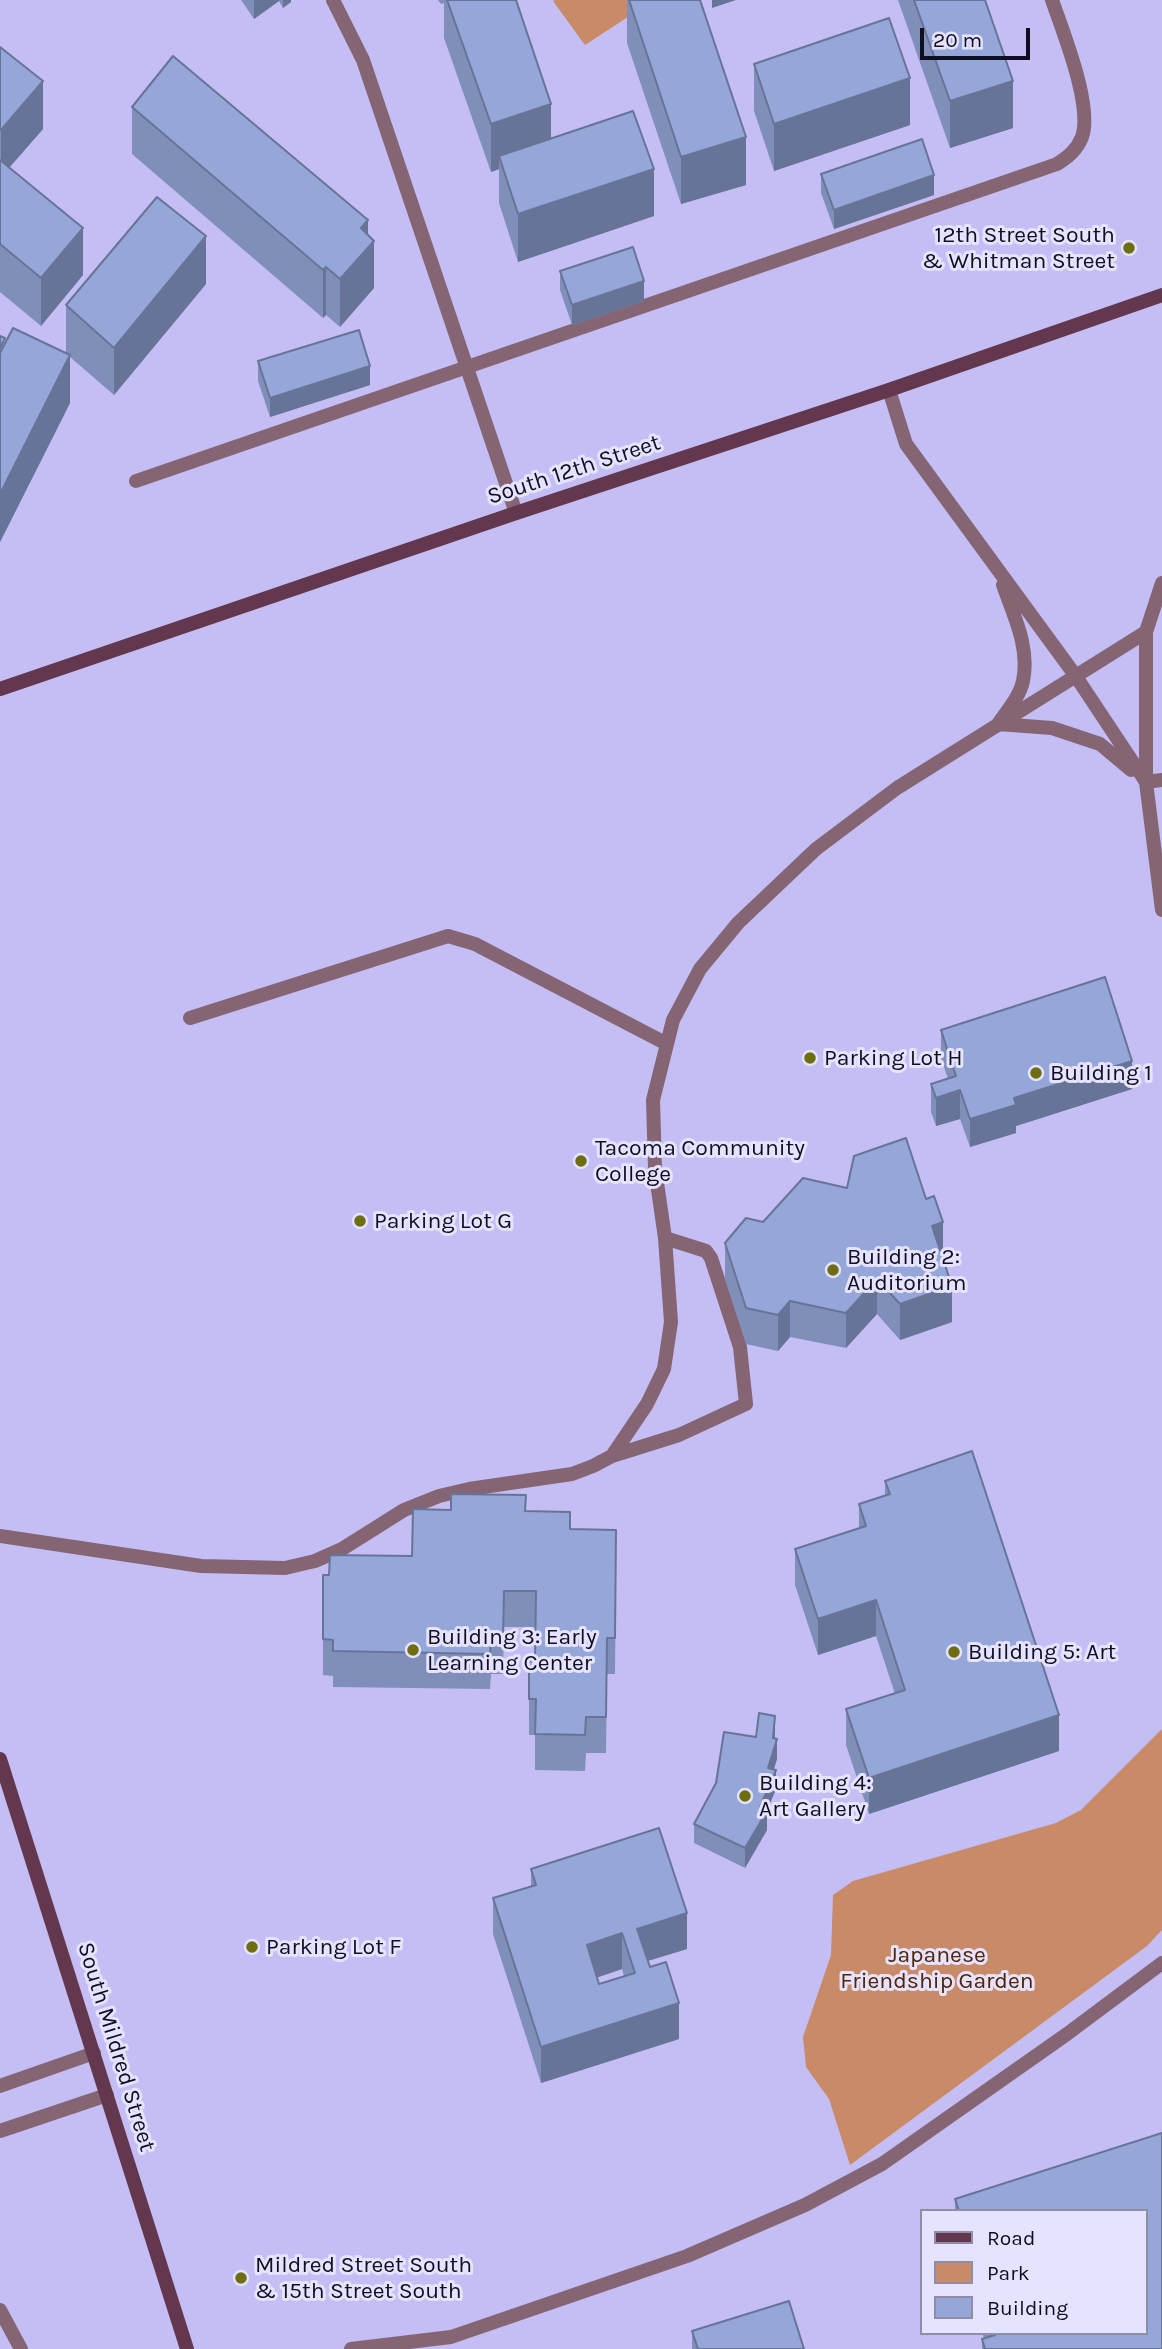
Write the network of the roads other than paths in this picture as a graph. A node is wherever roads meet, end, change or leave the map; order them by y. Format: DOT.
graph roads {
  1 [pos="333,0"];
  2 [pos="1052,0"];
  3 [pos="1162,295"];
  4 [pos="466,367"];
  5 [pos="890,390"];
  6 [pos="136,481"];
  7 [pos="516,513"];
  8 [pos="998,569"];
  9 [pos="1162,583"];
  10 [pos="1146,632"];
  11 [pos="1075,675"];
  12 [pos="0,689"];
  13 [pos="998,724"];
  14 [pos="1162,780"];
  15 [pos="1146,782"];
  16 [pos="1162,910"];
  17 [pos="190,1018"];
  18 [pos="667,1044"];
  19 [pos="665,1238"];
  20 [pos="612,1456"];
  21 [pos="0,1535"];
  22 [pos="0,1759"];
  23 [pos="1162,1963"];
  24 [pos="1162,1975"];
  25 [pos="1139,1980"];
  26 [pos="94,2053"];
  27 [pos="0,2086"];
  28 [pos="107,2095"];
  29 [pos="0,2131"];
  30 [pos="0,2310"];
  31 [pos="21,2349"];
  32 [pos="187,2349"];
  33 [pos="351,2349"];
  1 -- 4 [label="lane"];
  2 -- 4 [label="lane"];
  3 -- 5 [label="main road, South 12th Street"];
  4 -- 6 [label="lane"];
  4 -- 7 [label="lane"];
  5 -- 7 [label="main road, South 12th Street"];
  5 -- 8 [label="lane"];
  7 -- 12 [label="main road, South 12th Street"];
  8 -- 11 [label="lane"];
  8 -- 13 [label="lane"];
  9 -- 10 [label="lane"];
  10 -- 11 [label="lane"];
  10 -- 15 [label="lane"];
  11 -- 13 [label="lane"];
  11 -- 15 [label="lane"];
  13 -- 15 [label="lane"];
  13 -- 18 [label="lane"];
  14 -- 15 [label="lane"];
  15 -- 16 [label="lane"];
  17 -- 18 [label="lane"];
  18 -- 19 [label="lane"];
  19 -- 20 [label="lane"];
  19 -- 20 [label="lane"];
  20 -- 21 [label="lane"];
  22 -- 26 [label="main road, South Mildred Street"];
  23 -- 25 [label="lane"];
  24 -- 25 [label="lane"];
  25 -- 33 [label="lane"];
  26 -- 27 [label="lane"];
  26 -- 28 [label="main road, South Mildred Street"];
  28 -- 29 [label="lane"];
  28 -- 32 [label="main road, South Mildred Street"];
  30 -- 31 [label="lane"];
}
